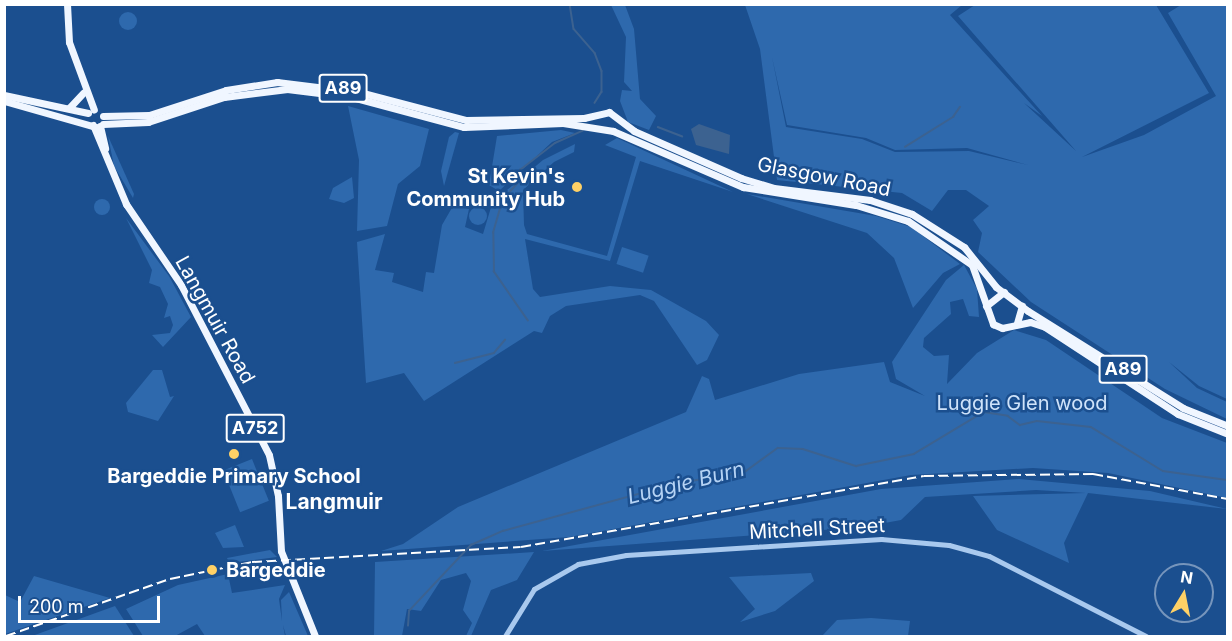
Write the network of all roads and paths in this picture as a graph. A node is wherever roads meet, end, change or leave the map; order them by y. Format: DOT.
graph roads {
  1 [pos="67,4"];
  2 [pos="80,74"];
  3 [pos="83,93"];
  4 [pos="4,94"];
  5 [pos="4,101"];
  6 [pos="69,108"];
  7 [pos="599,116"];
  8 [pos="94,118"];
  9 [pos="617,120"];
  10 [pos="118,124"];
  11 [pos="597,128"];
  12 [pos="613,131"];
  13 [pos="103,139"];
  14 [pos="108,162"];
  15 [pos="744,183"];
  16 [pos="822,197"];
  17 [pos="1005,292"];
  18 [pos="987,306"];
  19 [pos="1022,306"];
  20 [pos="1017,323"];
  21 [pos="1227,426"];
  22 [pos="1227,434"];
  23 [pos="315,636"];
  24 [pos="505,636"];
  25 [pos="1146,636"];
  1 -- 2 [label="main road, A752"];
  2 -- 3 [label="main road, A752"];
  2 -- 8 [label="main road, A752"];
  3 -- 6 [label="main road"];
  3 -- 8 [label="main road, A752"];
  4 -- 6 [label="main road, A89"];
  5 -- 8 [label="main road, A89"];
  6 -- 8 [label="main road, A89"];
  7 -- 8 [label="main road, A89"];
  7 -- 9 [label="main road, A89"];
  7 -- 11 [label="main road"];
  8 -- 10 [label="main road, A89"];
  8 -- 13 [label="main road, Langmuir Road / A752"];
  8 -- 14 [label="main road, Langmuir Road / A752"];
  9 -- 12 [label="main road"];
  9 -- 15 [label="main road, Glasgow Road / A89"];
  10 -- 11 [label="main road, A89"];
  10 -- 13 [label="main road"];
  11 -- 12 [label="main road, A89"];
  12 -- 15 [label="main road, Glasgow Road / A89"];
  13 -- 14 [label="main road, Langmuir Road / A752"];
  14 -- 23 [label="main road, Langmuir Road / A752"];
  15 -- 16 [label="main road, Glasgow Road / A89"];
  16 -- 17 [label="main road, Glasgow Road / A89"];
  16 -- 18 [label="main road, Glasgow Road / A89"];
  17 -- 18 [label="main road"];
  17 -- 19 [label="main road, Glasgow Road / A89"];
  18 -- 20 [label="main road, Glasgow Road / A89"];
  19 -- 20 [label="main road"];
  19 -- 21 [label="main road, Glasgow Road / A89"];
  20 -- 22 [label="main road, Glasgow Road / A89"];
  24 -- 25 [label="street, Mitchell Street"];
}
